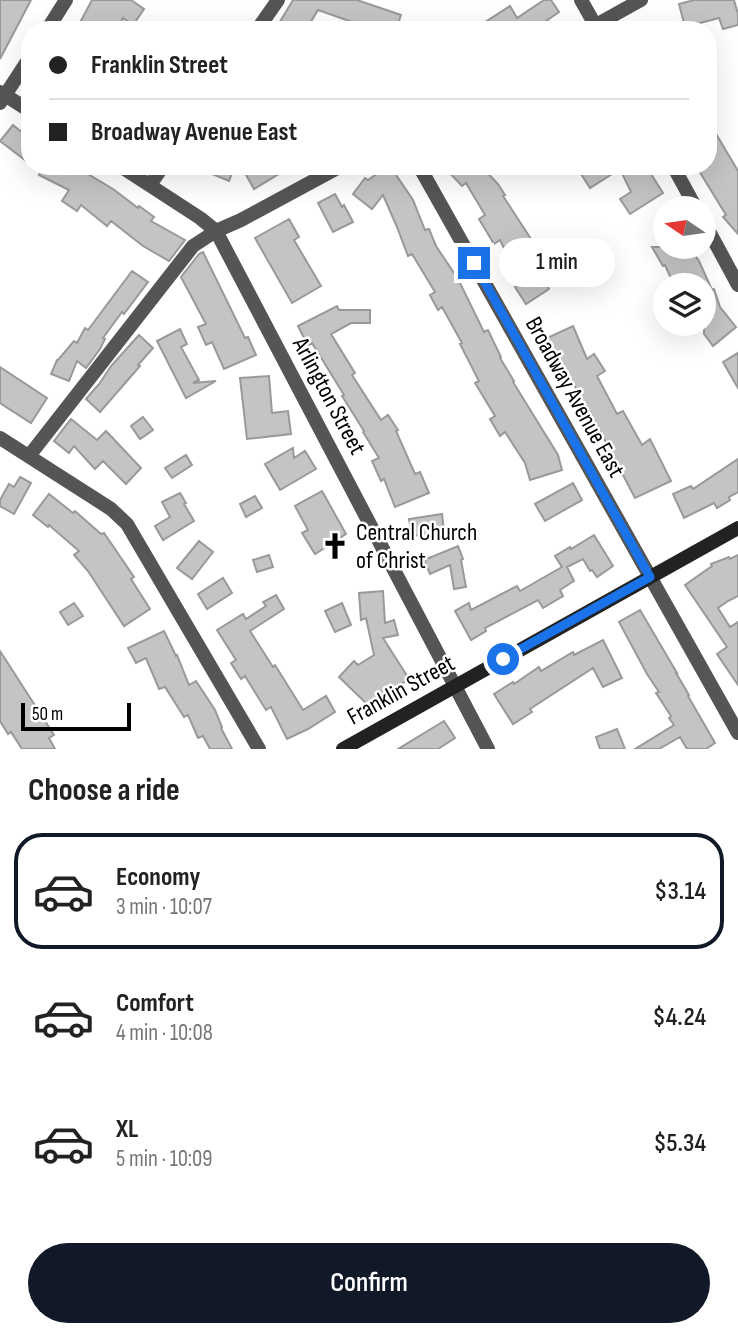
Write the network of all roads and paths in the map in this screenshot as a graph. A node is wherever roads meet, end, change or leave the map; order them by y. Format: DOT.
graph roads {
  1 [pos="66,0"];
  2 [pos="278,0"];
  3 [pos="581,0"];
  4 [pos="641,0"];
  5 [pos="53,21"];
  6 [pos="263,21"];
  7 [pos="591,21"];
  8 [pos="606,21"];
  9 [pos="21,70"];
  10 [pos="2,97"];
  11 [pos="21,106"];
  12 [pos="134,175"];
  13 [pos="157,175"];
  14 [pos="324,175"];
  15 [pos="424,175"];
  16 [pos="678,175"];
  17 [pos="150,185"];
  18 [pos="689,196"];
  19 [pos="216,231"];
  20 [pos="716,244"];
  21 [pos="738,285"];
  22 [pos="0,438"];
  23 [pos="29,456"];
  24 [pos="738,528"];
  25 [pos="650,577"];
  26 [pos="455,686"];
  27 [pos="738,733"];
  28 [pos="259,749"];
  29 [pos="343,749"];
  30 [pos="488,749"];
  1 -- 5 [label="street"];
  2 -- 6 [label="street"];
  3 -- 7 [label="street"];
  4 -- 8 [label="street"];
  9 -- 10 [label="street"];
  10 -- 11 [label="street"];
  12 -- 17 [label="street, Arlington Street"];
  13 -- 17 [label="street"];
  14 -- 19 [label="street"];
  15 -- 25 [label="street, Broadway Avenue East"];
  16 -- 18 [label="street"];
  17 -- 19 [label="street, Arlington Street"];
  19 -- 23 [label="street"];
  19 -- 26 [label="street, Arlington Street"];
  20 -- 21 [label="street"];
  22 -- 23 [label="street"];
  23 -- 28 [label="street"];
  24 -- 25 [label="street, Franklin Street"];
  25 -- 26 [label="street, Franklin Street"];
  25 -- 27 [label="street, Broadway Avenue East"];
  26 -- 29 [label="street, Franklin Street"];
  26 -- 30 [label="street, Arlington Street"];
}
